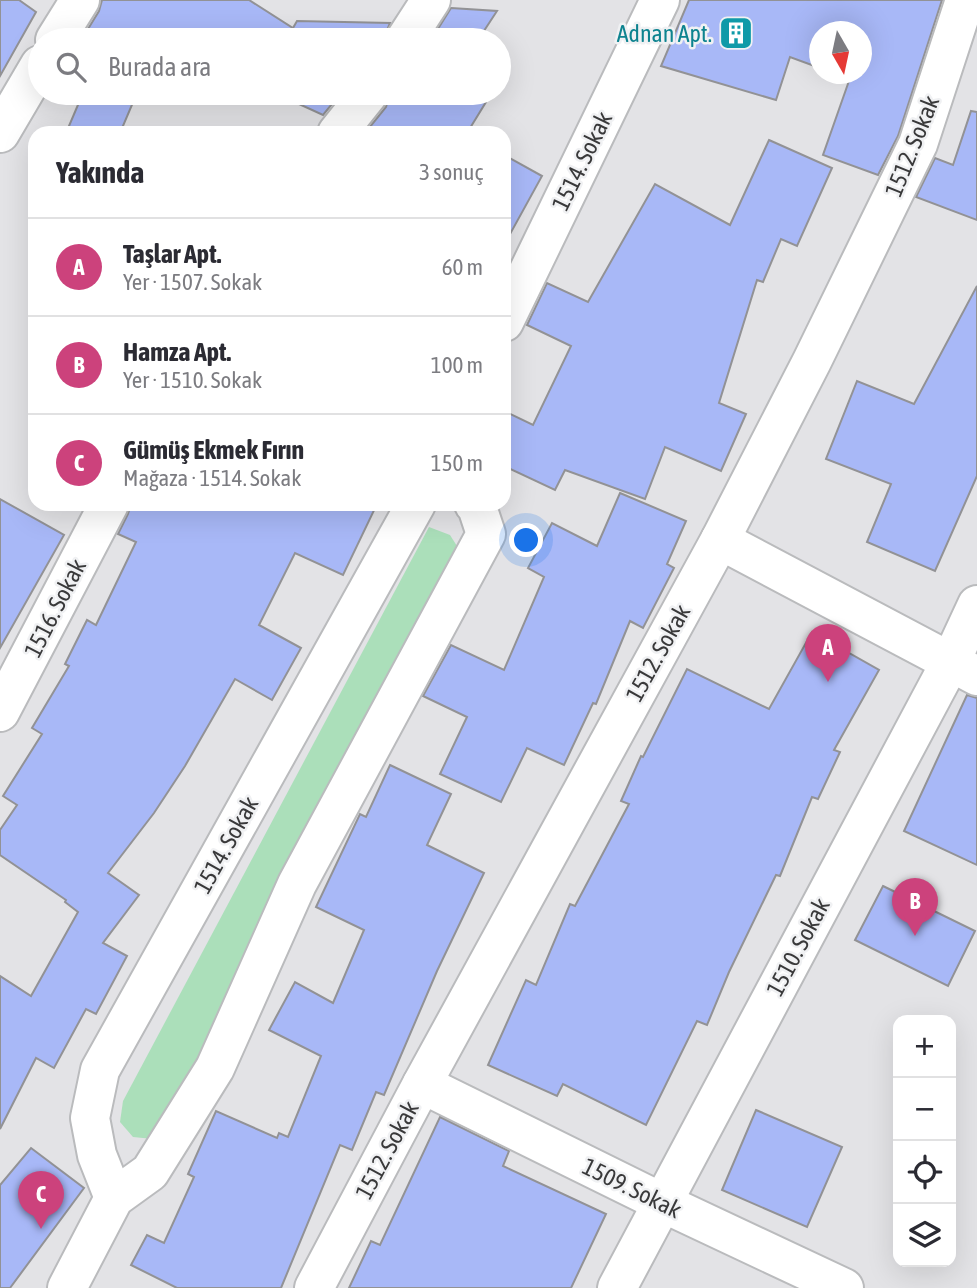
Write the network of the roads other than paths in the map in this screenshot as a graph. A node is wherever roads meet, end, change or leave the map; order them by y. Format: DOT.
graph roads {
  1 [pos="80,0"];
  2 [pos="431,0"];
  3 [pos="660,0"];
  4 [pos="965,0"];
  5 [pos="62,28"];
  6 [pos="413,28"];
  7 [pos="28,85"];
  8 [pos="359,105"];
  9 [pos="343,126"];
  10 [pos="0,133"];
  11 [pos="511,308"];
  12 [pos="105,511"];
  13 [pos="412,511"];
  14 [pos="478,511"];
  15 [pos="720,540"];
  16 [pos="977,605"];
  17 [pos="964,670"];
  18 [pos="0,712"];
  19 [pos="422,1084"];
  20 [pos="114,1198"];
  21 [pos="661,1202"];
  22 [pos="67,1288"];
  23 [pos="314,1288"];
  24 [pos="617,1288"];
  25 [pos="844,1288"];
  1 -- 5 [label="street"];
  2 -- 6 [label="street"];
  3 -- 11 [label="street, 1514. Sokak"];
  4 -- 15 [label="street, 1512. Sokak"];
  7 -- 10 [label="street"];
  8 -- 9 [label="street"];
  12 -- 18 [label="street, 1516. Sokak"];
  13 -- 20 [label="street, 1514. Sokak"];
  14 -- 20 [label="street"];
  15 -- 17 [label="street"];
  15 -- 19 [label="street, 1512. Sokak"];
  16 -- 17 [label="street, 1510. Sokak"];
  17 -- 21 [label="street, 1510. Sokak"];
  19 -- 21 [label="street, 1509. Sokak"];
  19 -- 23 [label="street, 1512. Sokak"];
  20 -- 22 [label="street"];
  21 -- 24 [label="street, 1510. Sokak"];
  21 -- 25 [label="street, 1509. Sokak"];
}
